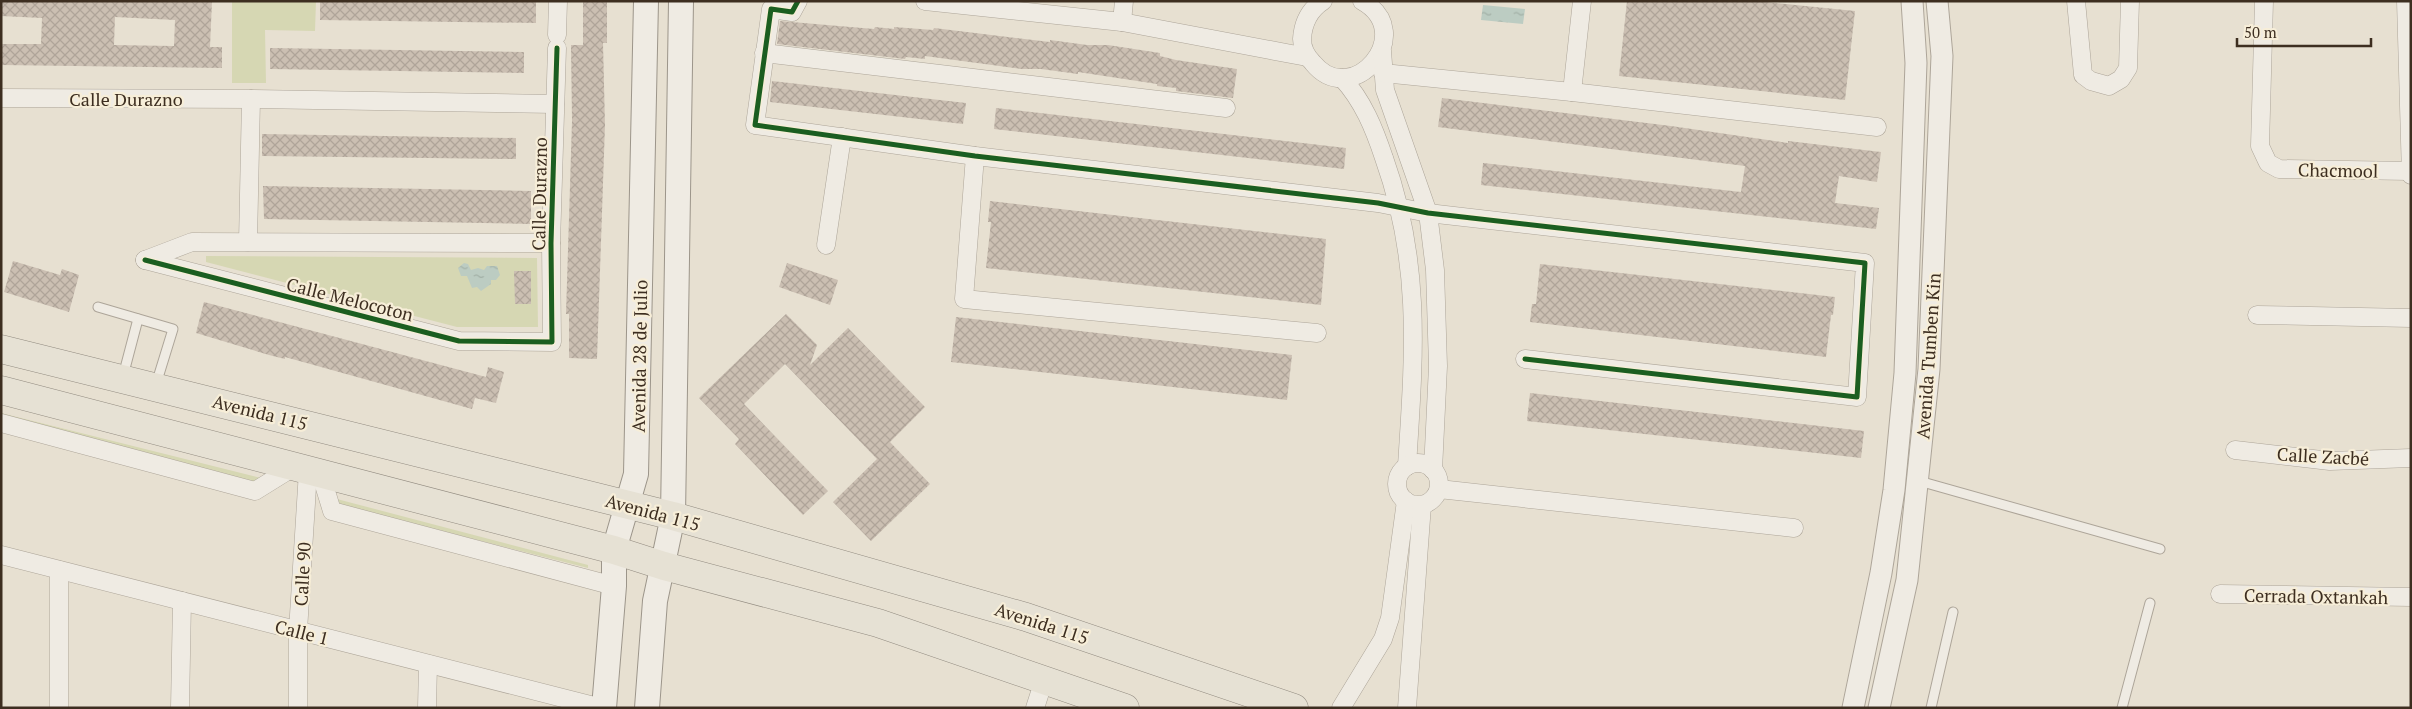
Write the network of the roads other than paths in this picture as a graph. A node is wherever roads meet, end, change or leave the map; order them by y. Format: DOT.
graph roads {
  1 [pos="558,1"];
  2 [pos="646,1"];
  3 [pos="681,1"];
  4 [pos="798,1"];
  5 [pos="925,1"];
  6 [pos="1124,1"];
  7 [pos="1324,1"];
  8 [pos="1362,1"];
  9 [pos="1582,1"];
  10 [pos="1912,1"];
  11 [pos="1937,1"];
  12 [pos="2076,1"];
  13 [pos="2130,1"];
  14 [pos="2264,1"];
  15 [pos="2406,1"];
  16 [pos="984,5"];
  17 [pos="1122,22"];
  18 [pos="1382,51"];
  19 [pos="764,54"];
  20 [pos="1307,57"];
  21 [pos="1383,72"];
  22 [pos="1342,78"];
  23 [pos="1572,92"];
  24 [pos="1,98"];
  25 [pos="251,99"];
  26 [pos="555,104"];
  27 [pos="1226,108"];
  28 [pos="1877,127"];
  29 [pos="842,137"];
  30 [pos="975,156"];
  31 [pos="2410,173"];
  32 [pos="1400,207"];
  33 [pos="1428,213"];
  34 [pos="248,242"];
  35 [pos="551,243"];
  36 [pos="826,245"];
  37 [pos="98,307"];
  38 [pos="2257,315"];
  39 [pos="2411,318"];
  40 [pos="138,319"];
  41 [pos="1317,333"];
  42 [pos="552,342"];
  43 [pos="6,346"];
  44 [pos="1525,358"];
  45 [pos="122,378"];
  46 [pos="157,381"];
  47 [pos="1,390"];
  48 [pos="1,423"];
  49 [pos="2235,450"];
  50 [pos="2411,458"];
  51 [pos="1407,466"];
  52 [pos="1433,470"];
  53 [pos="307,471"];
  54 [pos="1919,481"];
  55 [pos="1439,489"];
  56 [pos="1414,503"];
  57 [pos="627,505"];
  58 [pos="673,516"];
  59 [pos="1794,528"];
  60 [pos="2160,549"];
  61 [pos="614,550"];
  62 [pos="1,555"];
  63 [pos="664,566"];
  64 [pos="59,570"];
  65 [pos="614,586"];
  66 [pos="2220,594"];
  67 [pos="2411,597"];
  68 [pos="182,601"];
  69 [pos="2150,603"];
  70 [pos="1953,612"];
  71 [pos="298,631"];
  72 [pos="428,664"];
  73 [pos="1044,680"];
  74 [pos="59,708"];
  75 [pos="180,708"];
  76 [pos="298,708"];
  77 [pos="427,708"];
  78 [pos="603,708"];
  79 [pos="647,708"];
  80 [pos="1034,708"];
  81 [pos="1125,708"];
  82 [pos="1294,708"];
  83 [pos="1341,708"];
  84 [pos="1407,708"];
  85 [pos="1853,708"];
  86 [pos="1878,708"];
  87 [pos="1931,708"];
  88 [pos="2122,708"];
  1 -- 26 [label="street, Calle Durazno"];
  2 -- 57 [label="main road, Avenida 28 de Julio"];
  3 -- 58 [label="main road, Avenida 28 de Julio"];
  4 -- 19 [label="street"];
  5 -- 16 [label="street"];
  6 -- 17 [label="street"];
  7 -- 20 [label="street"];
  8 -- 18 [label="street"];
  9 -- 23 [label="street"];
  10 -- 85 [label="street, Avenida Tumben Kin"];
  11 -- 54 [label="street, Avenida Tumben Kin"];
  12 -- 13 [label="street"];
  14 -- 31 [label="street, Chacmool"];
  15 -- 31 [label="street"];
  16 -- 17 [label="street"];
  17 -- 20 [label="street"];
  18 -- 21 [label="street"];
  18 -- 22 [label="street"];
  19 -- 27 [label="street"];
  19 -- 29 [label="street"];
  20 -- 22 [label="street"];
  21 -- 23 [label="street"];
  21 -- 33 [label="street"];
  22 -- 32 [label="street"];
  23 -- 28 [label="street"];
  24 -- 25 [label="street, Calle Durazno"];
  25 -- 26 [label="street, Calle Durazno"];
  25 -- 34 [label="street"];
  26 -- 35 [label="street, Calle Durazno"];
  29 -- 30 [label="street"];
  29 -- 36 [label="street"];
  30 -- 32 [label="street"];
  30 -- 41 [label="street"];
  32 -- 33 [label="street"];
  32 -- 51 [label="street"];
  33 -- 44 [label="street"];
  33 -- 52 [label="street"];
  34 -- 35 [label="street, Calle Melocoton"];
  34 -- 42 [label="street, Calle Melocoton"];
  35 -- 42 [label="street, Calle Durazno"];
  37 -- 40 [label="lane"];
  38 -- 39 [label="street"];
  40 -- 45 [label="lane"];
  40 -- 46 [label="lane"];
  43 -- 45 [label="main road, Avenida 115"];
  45 -- 57 [label="main road, Avenida 115"];
  47 -- 53 [label="main road"];
  48 -- 53 [label="street"];
  49 -- 50 [label="street, Calle Zacbé"];
  51 -- 52 [label="street"];
  51 -- 56 [label="street"];
  52 -- 55 [label="street"];
  53 -- 61 [label="main road"];
  53 -- 65 [label="street"];
  53 -- 71 [label="street, Calle 90"];
  54 -- 60 [label="lane"];
  54 -- 86 [label="street, Avenida Tumben Kin"];
  55 -- 56 [label="street"];
  55 -- 59 [label="street"];
  56 -- 83 [label="street"];
  56 -- 84 [label="street"];
  57 -- 58 [label="main road, Avenida 115"];
  57 -- 61 [label="main road, Avenida 28 de Julio"];
  58 -- 63 [label="main road, Avenida 28 de Julio"];
  58 -- 82 [label="main road, Avenida 115"];
  61 -- 63 [label="main road"];
  61 -- 65 [label="main road, Avenida 28 de Julio"];
  62 -- 64 [label="street, Calle 1"];
  63 -- 73 [label="main road"];
  63 -- 79 [label="main road, Avenida 28 de Julio"];
  64 -- 68 [label="street, Calle 1"];
  64 -- 74 [label="street"];
  65 -- 78 [label="main road, Avenida 28 de Julio"];
  66 -- 67 [label="street, Cerrada Oxtankah"];
  68 -- 71 [label="street, Calle 1"];
  68 -- 75 [label="street"];
  69 -- 88 [label="lane"];
  70 -- 87 [label="lane"];
  71 -- 72 [label="street, Calle 1"];
  71 -- 76 [label="street, Calle 90"];
  72 -- 77 [label="street"];
  72 -- 78 [label="street, Calle 1"];
  73 -- 80 [label="street"];
  73 -- 81 [label="main road"];
}
